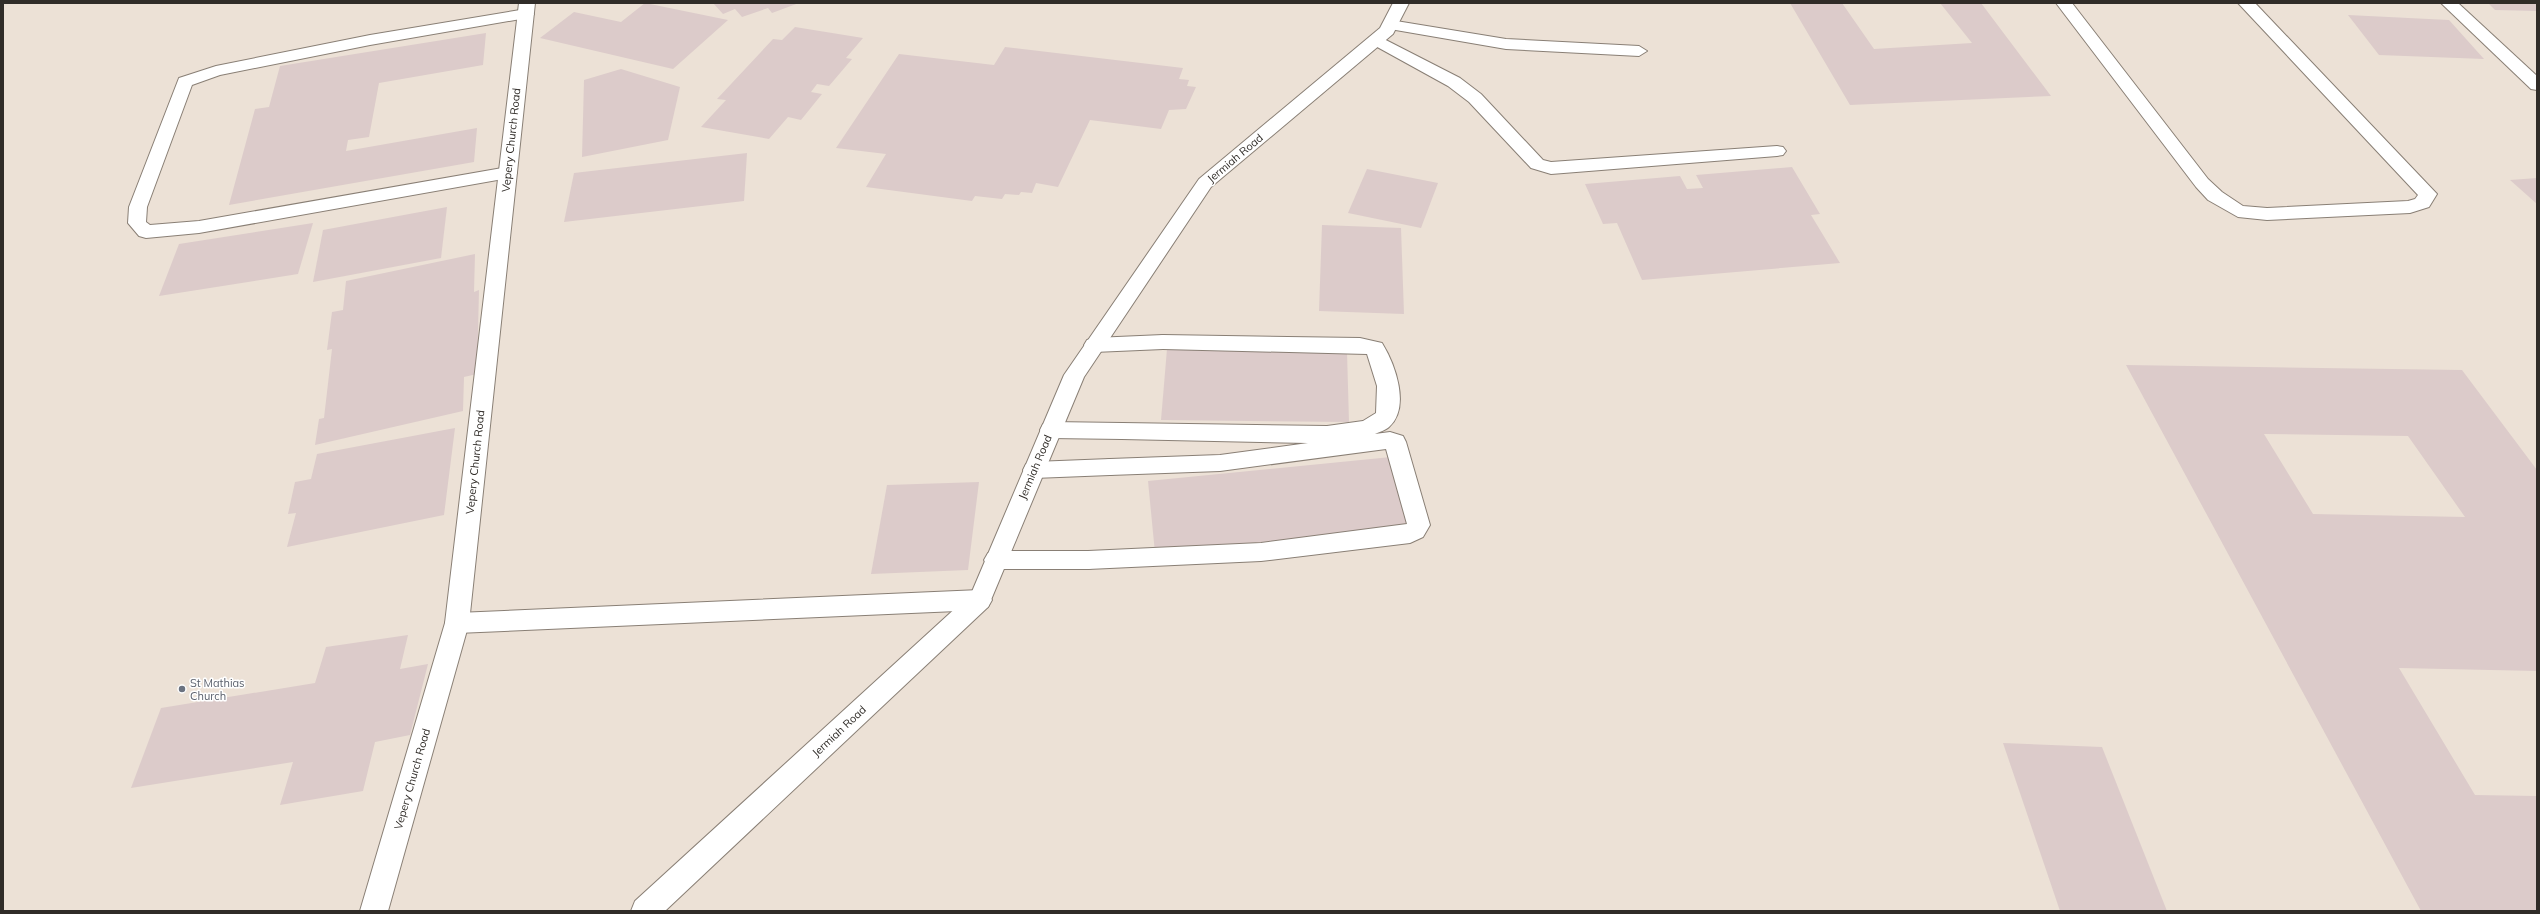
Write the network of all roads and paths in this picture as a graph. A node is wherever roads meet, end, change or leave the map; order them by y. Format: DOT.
graph roads {
  1 [pos="1401,3"];
  2 [pos="2064,3"];
  3 [pos="2246,3"];
  4 [pos="2448,3"];
  5 [pos="526,8"];
  6 [pos="1383,32"];
  7 [pos="1639,51"];
  8 [pos="2537,85"];
  9 [pos="1777,151"];
  10 [pos="508,173"];
  11 [pos="1094,345"];
  12 [pos="1051,430"];
  13 [pos="1034,470"];
  14 [pos="996,560"];
  15 [pos="980,600"];
  16 [pos="457,623"];
  17 [pos="374,911"];
  18 [pos="645,911"];
  1 -- 6 [label="street, Jermiah Road"];
  2 -- 3 [label="street"];
  4 -- 8 [label="street"];
  5 -- 10 [label="street, Vepery Church Road"];
  5 -- 10 [label="street"];
  6 -- 7 [label="street"];
  6 -- 9 [label="street"];
  6 -- 11 [label="street, Jermiah Road"];
  10 -- 16 [label="street, Vepery Church Road"];
  11 -- 12 [label="street, Jermiah Road"];
  11 -- 12 [label="street"];
  12 -- 13 [label="street, Jermiah Road"];
  13 -- 14 [label="street, Jermiah Road"];
  13 -- 14 [label="street"];
  14 -- 15 [label="street, Jermiah Road"];
  15 -- 16 [label="street"];
  15 -- 18 [label="street, Jermiah Road"];
  16 -- 17 [label="street, Vepery Church Road"];
}
